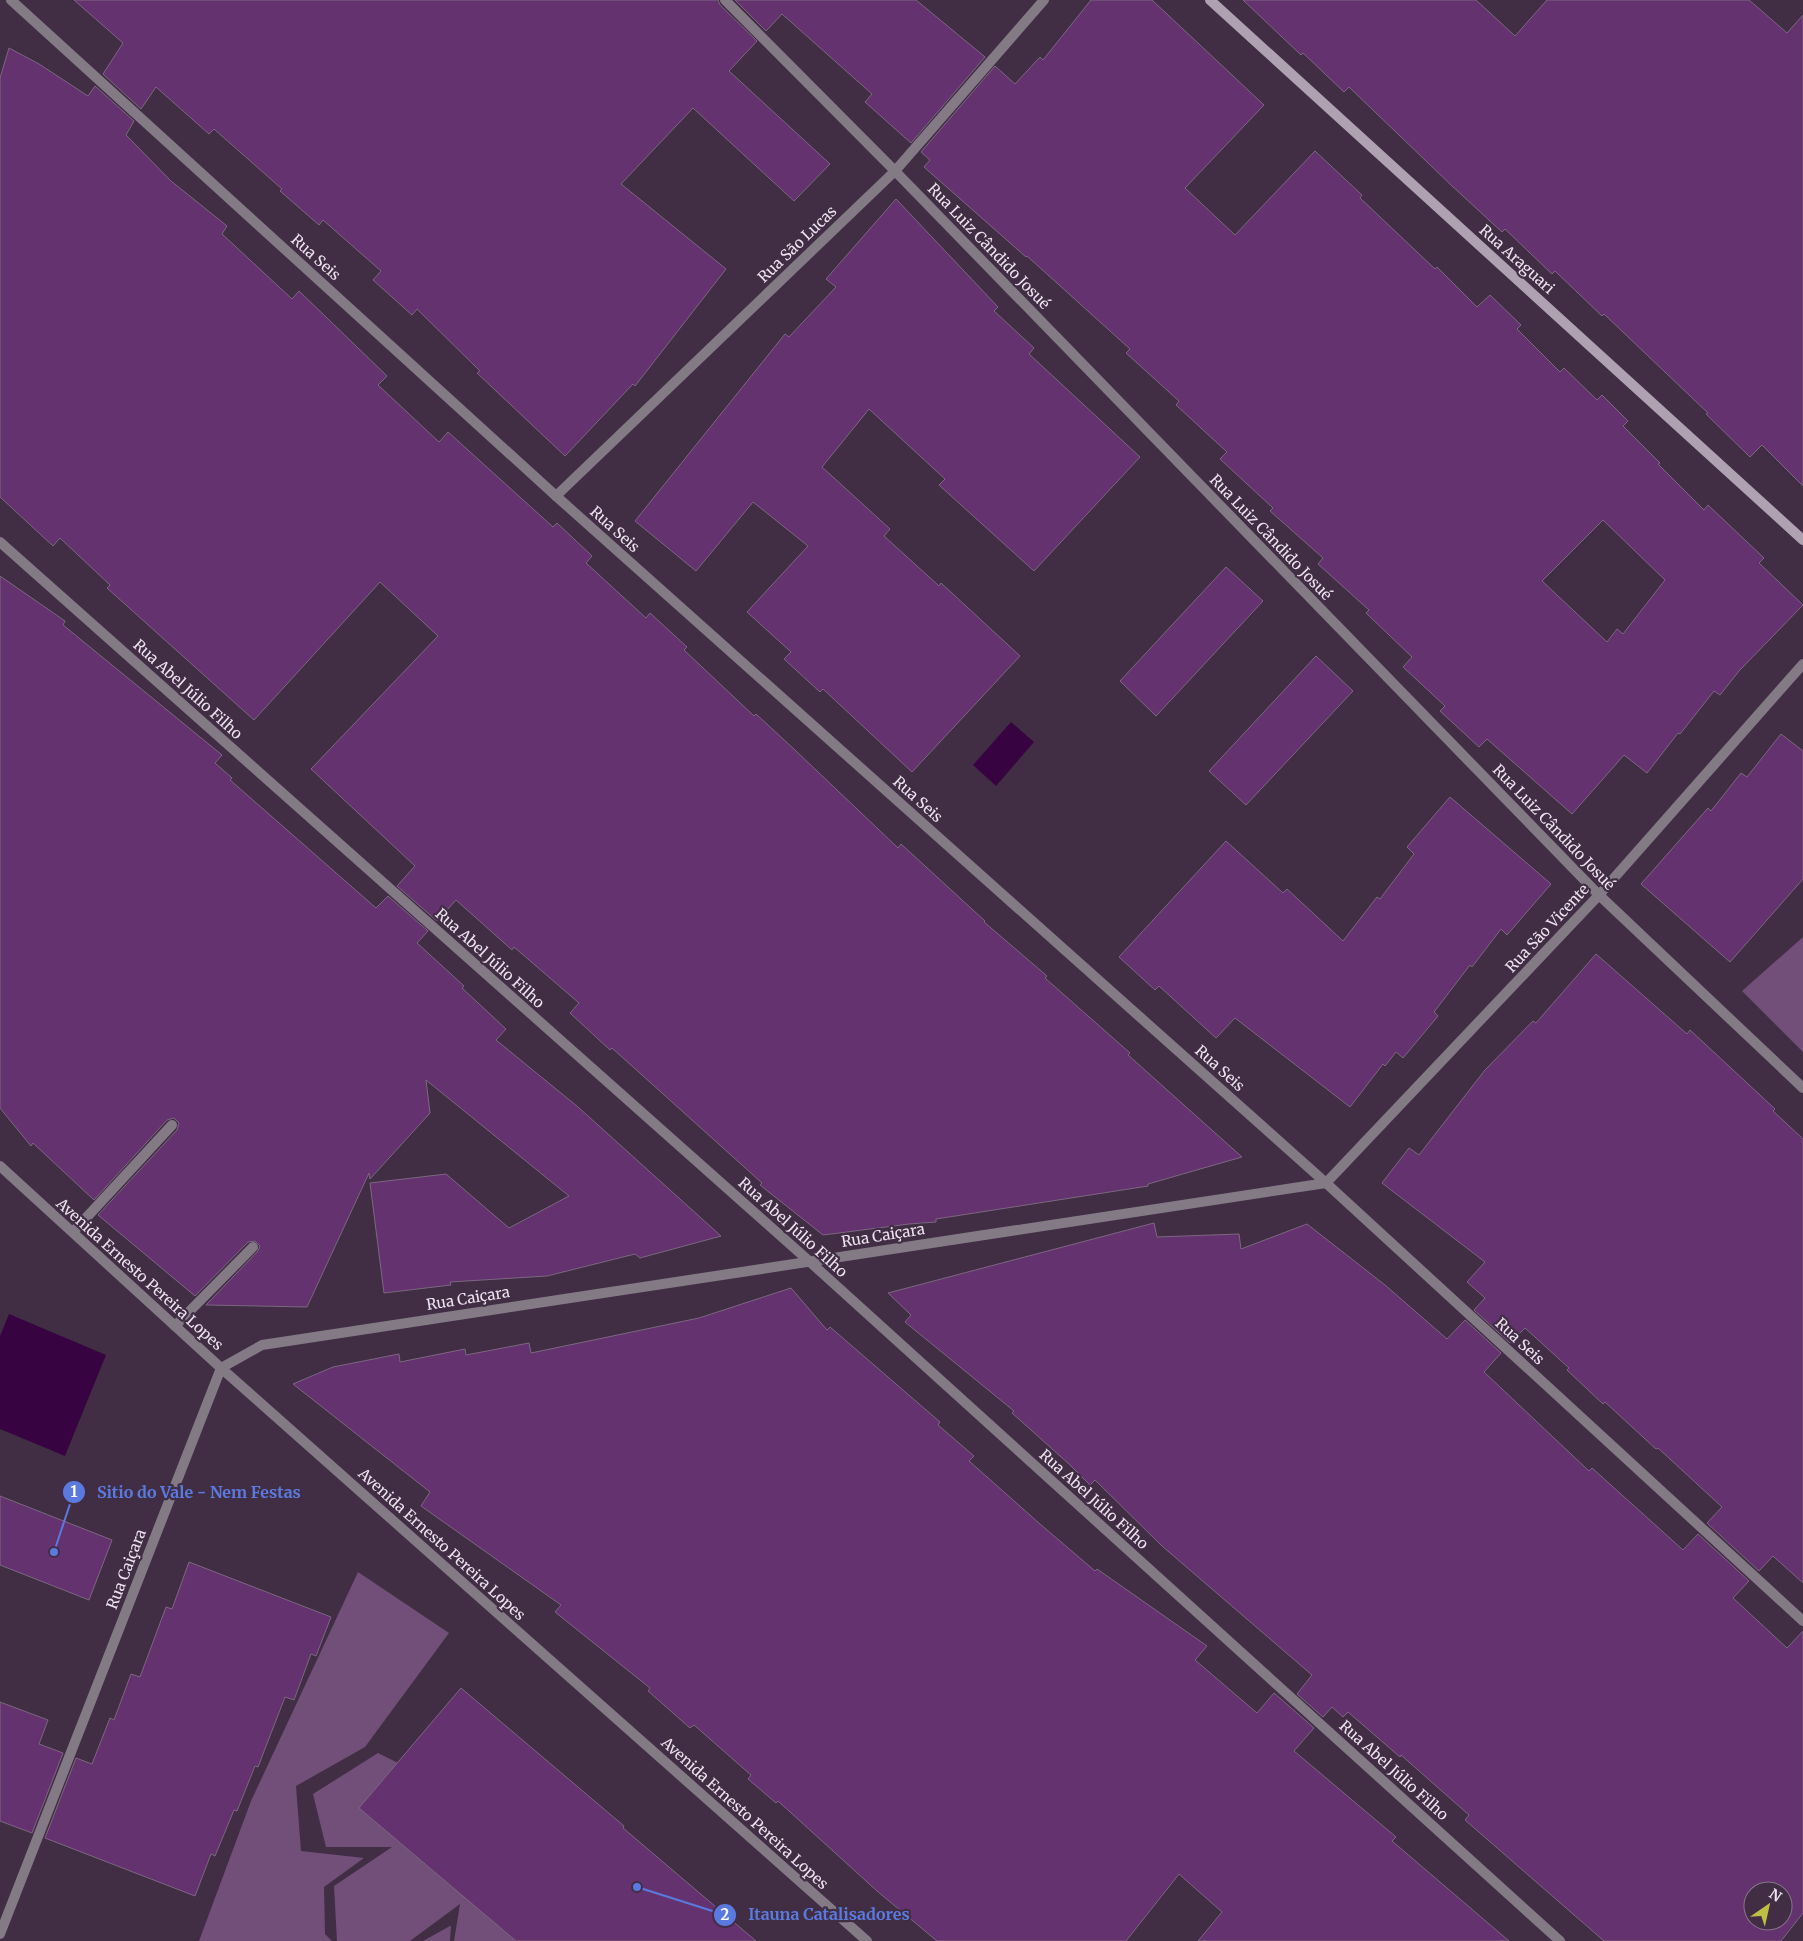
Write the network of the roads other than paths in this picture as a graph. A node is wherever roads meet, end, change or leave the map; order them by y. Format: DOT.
graph roads {
  1 [pos="11,0"];
  2 [pos="725,0"];
  3 [pos="1044,0"];
  4 [pos="1210,0"];
  5 [pos="895,171"];
  6 [pos="556,496"];
  7 [pos="1803,540"];
  8 [pos="0,542"];
  9 [pos="1803,664"];
  10 [pos="1599,895"];
  11 [pos="1803,1088"];
  12 [pos="172,1125"];
  13 [pos="0,1166"];
  14 [pos="1326,1183"];
  15 [pos="73,1232"];
  16 [pos="253,1248"];
  17 [pos="809,1261"];
  18 [pos="175,1326"];
  19 [pos="221,1368"];
  20 [pos="1803,1621"];
  21 [pos="0,1934"];
  22 [pos="867,1941"];
  23 [pos="1560,1941"];
  1 -- 6 [label="street, Rua Seis"];
  2 -- 5 [label="street, Rua Luiz Cândido Josué"];
  3 -- 5 [label="street, Rua São Lucas"];
  4 -- 7 [label="street, Rua Araguari"];
  5 -- 6 [label="street, Rua São Lucas"];
  5 -- 10 [label="street, Rua Luiz Cândido Josué"];
  6 -- 14 [label="street, Rua Seis"];
  8 -- 17 [label="street, Rua Abel Júlio Filho"];
  9 -- 10 [label="street, Rua São Vicente"];
  10 -- 11 [label="street, Rua Luiz Cândido Josué"];
  10 -- 14 [label="street, Rua São Vicente"];
  12 -- 15 [label="street"];
  13 -- 15 [label="street, Avenida Ernesto Pereira Lopes"];
  14 -- 17 [label="street, Rua Caiçara"];
  14 -- 20 [label="street, Rua Seis"];
  15 -- 18 [label="street, Avenida Ernesto Pereira Lopes"];
  16 -- 18 [label="street"];
  17 -- 19 [label="street, Rua Caiçara"];
  17 -- 23 [label="street, Rua Abel Júlio Filho"];
  18 -- 19 [label="street, Avenida Ernesto Pereira Lopes"];
  19 -- 21 [label="street, Rua Caiçara"];
  19 -- 22 [label="street, Avenida Ernesto Pereira Lopes"];
}
